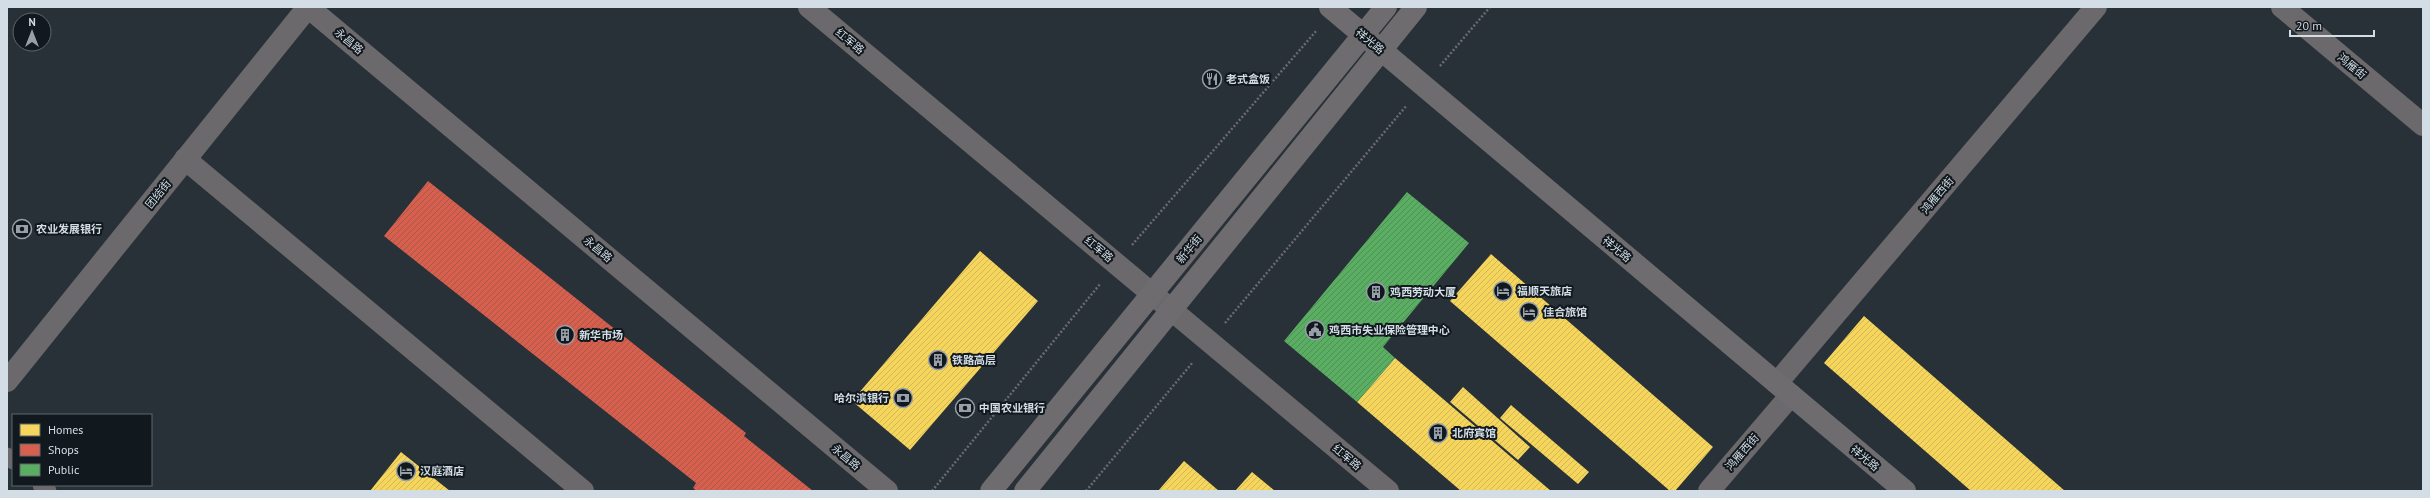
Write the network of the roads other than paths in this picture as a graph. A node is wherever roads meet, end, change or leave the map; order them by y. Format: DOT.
graph roads {
  1 [pos="308,7"];
  2 [pos="809,7"];
  3 [pos="1330,7"];
  4 [pos="1386,7"];
  5 [pos="1416,7"];
  6 [pos="2096,7"];
  7 [pos="2282,7"];
  8 [pos="1363,35"];
  9 [pos="1381,50"];
  10 [pos="2423,125"];
  11 [pos="185,159"];
  12 [pos="1152,294"];
  13 [pos="1172,310"];
  14 [pos="7,381"];
  15 [pos="1784,389"];
  16 [pos="583,491"];
  17 [pos="887,491"];
  18 [pos="991,491"];
  19 [pos="1025,491"];
  20 [pos="1388,491"];
  21 [pos="1709,491"];
  22 [pos="1905,491"];
  1 -- 11 [label="street, 团结街"];
  1 -- 17 [label="street, 永昌路"];
  2 -- 12 [label="street, 红军路"];
  3 -- 8 [label="street, 祥光路"];
  4 -- 8 [label="street, 新华街"];
  5 -- 9 [label="street"];
  6 -- 15 [label="street, 鸿雁西街"];
  7 -- 10 [label="street, 鸿雁街"];
  8 -- 9 [label="street, 祥光路"];
  8 -- 12 [label="street, 新华街"];
  9 -- 13 [label="street"];
  9 -- 15 [label="street, 祥光路"];
  11 -- 14 [label="street, 团结街"];
  11 -- 16 [label="street"];
  12 -- 13 [label="street, 红军路"];
  12 -- 18 [label="street, 新华街"];
  13 -- 19 [label="street"];
  13 -- 20 [label="street, 红军路"];
  15 -- 21 [label="street, 鸿雁西街"];
  15 -- 22 [label="street, 祥光路"];
}
